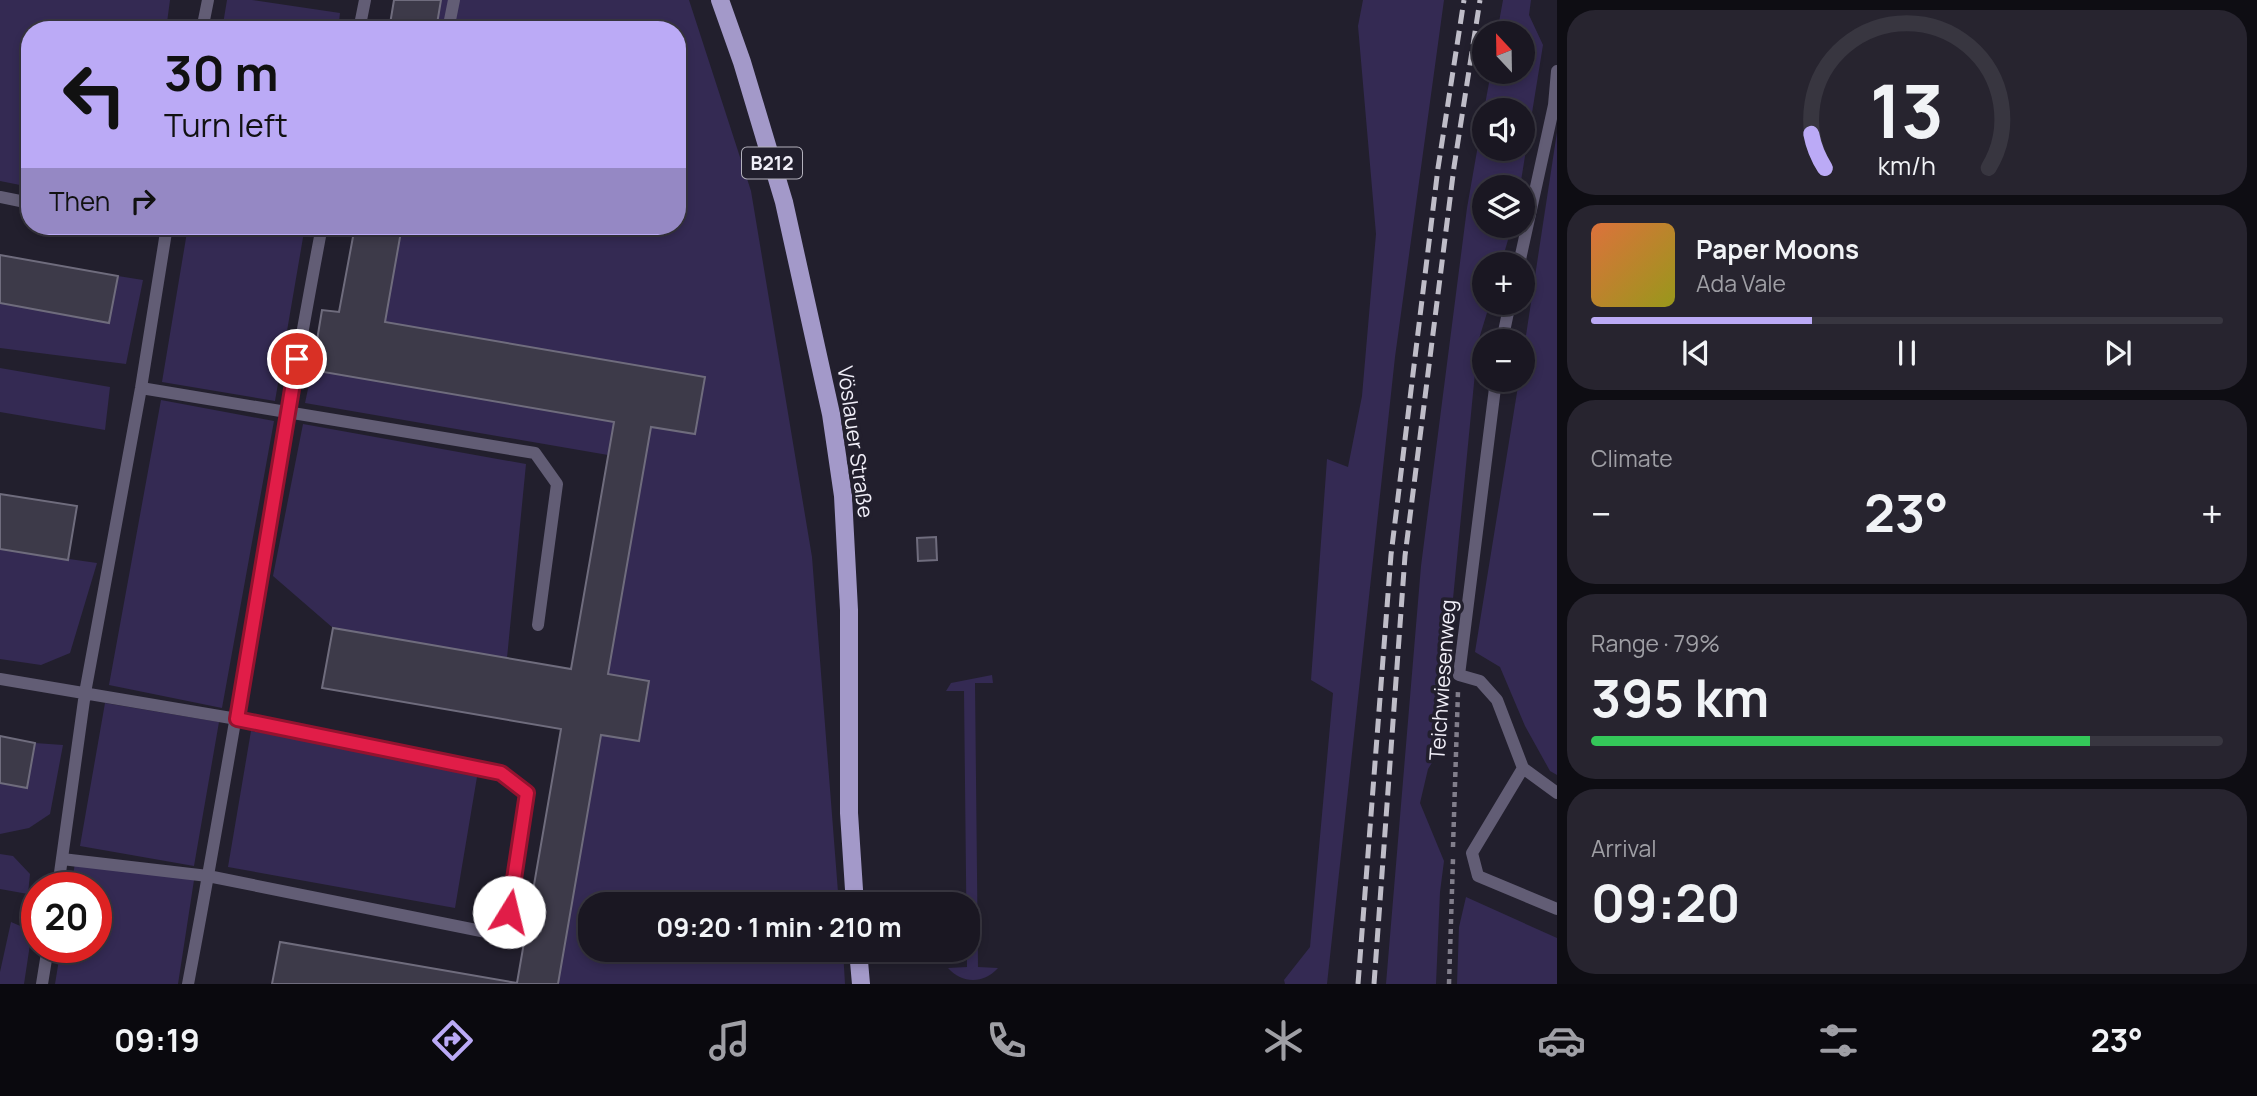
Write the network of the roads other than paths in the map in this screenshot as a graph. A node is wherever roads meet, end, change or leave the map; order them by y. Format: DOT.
graph roads {
  1 [pos="208,0"];
  2 [pos="365,0"];
  3 [pos="454,0"];
  4 [pos="720,0"];
  5 [pos="204,21"];
  6 [pos="361,21"];
  7 [pos="450,21"];
  8 [pos="1557,71"];
  9 [pos="0,197"];
  10 [pos="21,201"];
  11 [pos="166,235"];
  12 [pos="320,235"];
  13 [pos="1522,252"];
  14 [pos="141,388"];
  15 [pos="1494,392"];
  16 [pos="286,412"];
  17 [pos="538,625"];
  18 [pos="0,679"];
  19 [pos="85,693"];
  20 [pos="237,719"];
  21 [pos="1523,768"];
  22 [pos="1557,793"];
  23 [pos="62,859"];
  24 [pos="60,872"];
  25 [pos="208,876"];
  26 [pos="854,892"];
  27 [pos="1557,909"];
  28 [pos="859,962"];
  29 [pos="45,963"];
  30 [pos="42,984"];
  31 [pos="188,984"];
  32 [pos="861,984"];
  1 -- 5 [label="lane"];
  2 -- 6 [label="lane"];
  3 -- 7 [label="lane"];
  4 -- 26 [label="main road, Vöslauer Straße / B212"];
  8 -- 13 [label="lane"];
  9 -- 10 [label="lane"];
  11 -- 14 [label="lane"];
  12 -- 16 [label="lane"];
  14 -- 16 [label="lane"];
  14 -- 19 [label="lane"];
  15 -- 21 [label="lane, Teichwiesenweg"];
  16 -- 17 [label="lane"];
  16 -- 20 [label="lane"];
  18 -- 19 [label="lane"];
  19 -- 20 [label="lane"];
  19 -- 23 [label="lane"];
  20 -- 25 [label="lane"];
  20 -- 25 [label="lane"];
  21 -- 22 [label="lane"];
  21 -- 27 [label="lane"];
  23 -- 24 [label="lane"];
  23 -- 25 [label="lane"];
  25 -- 31 [label="lane"];
  28 -- 32 [label="main road"];
  29 -- 30 [label="lane"];
}
